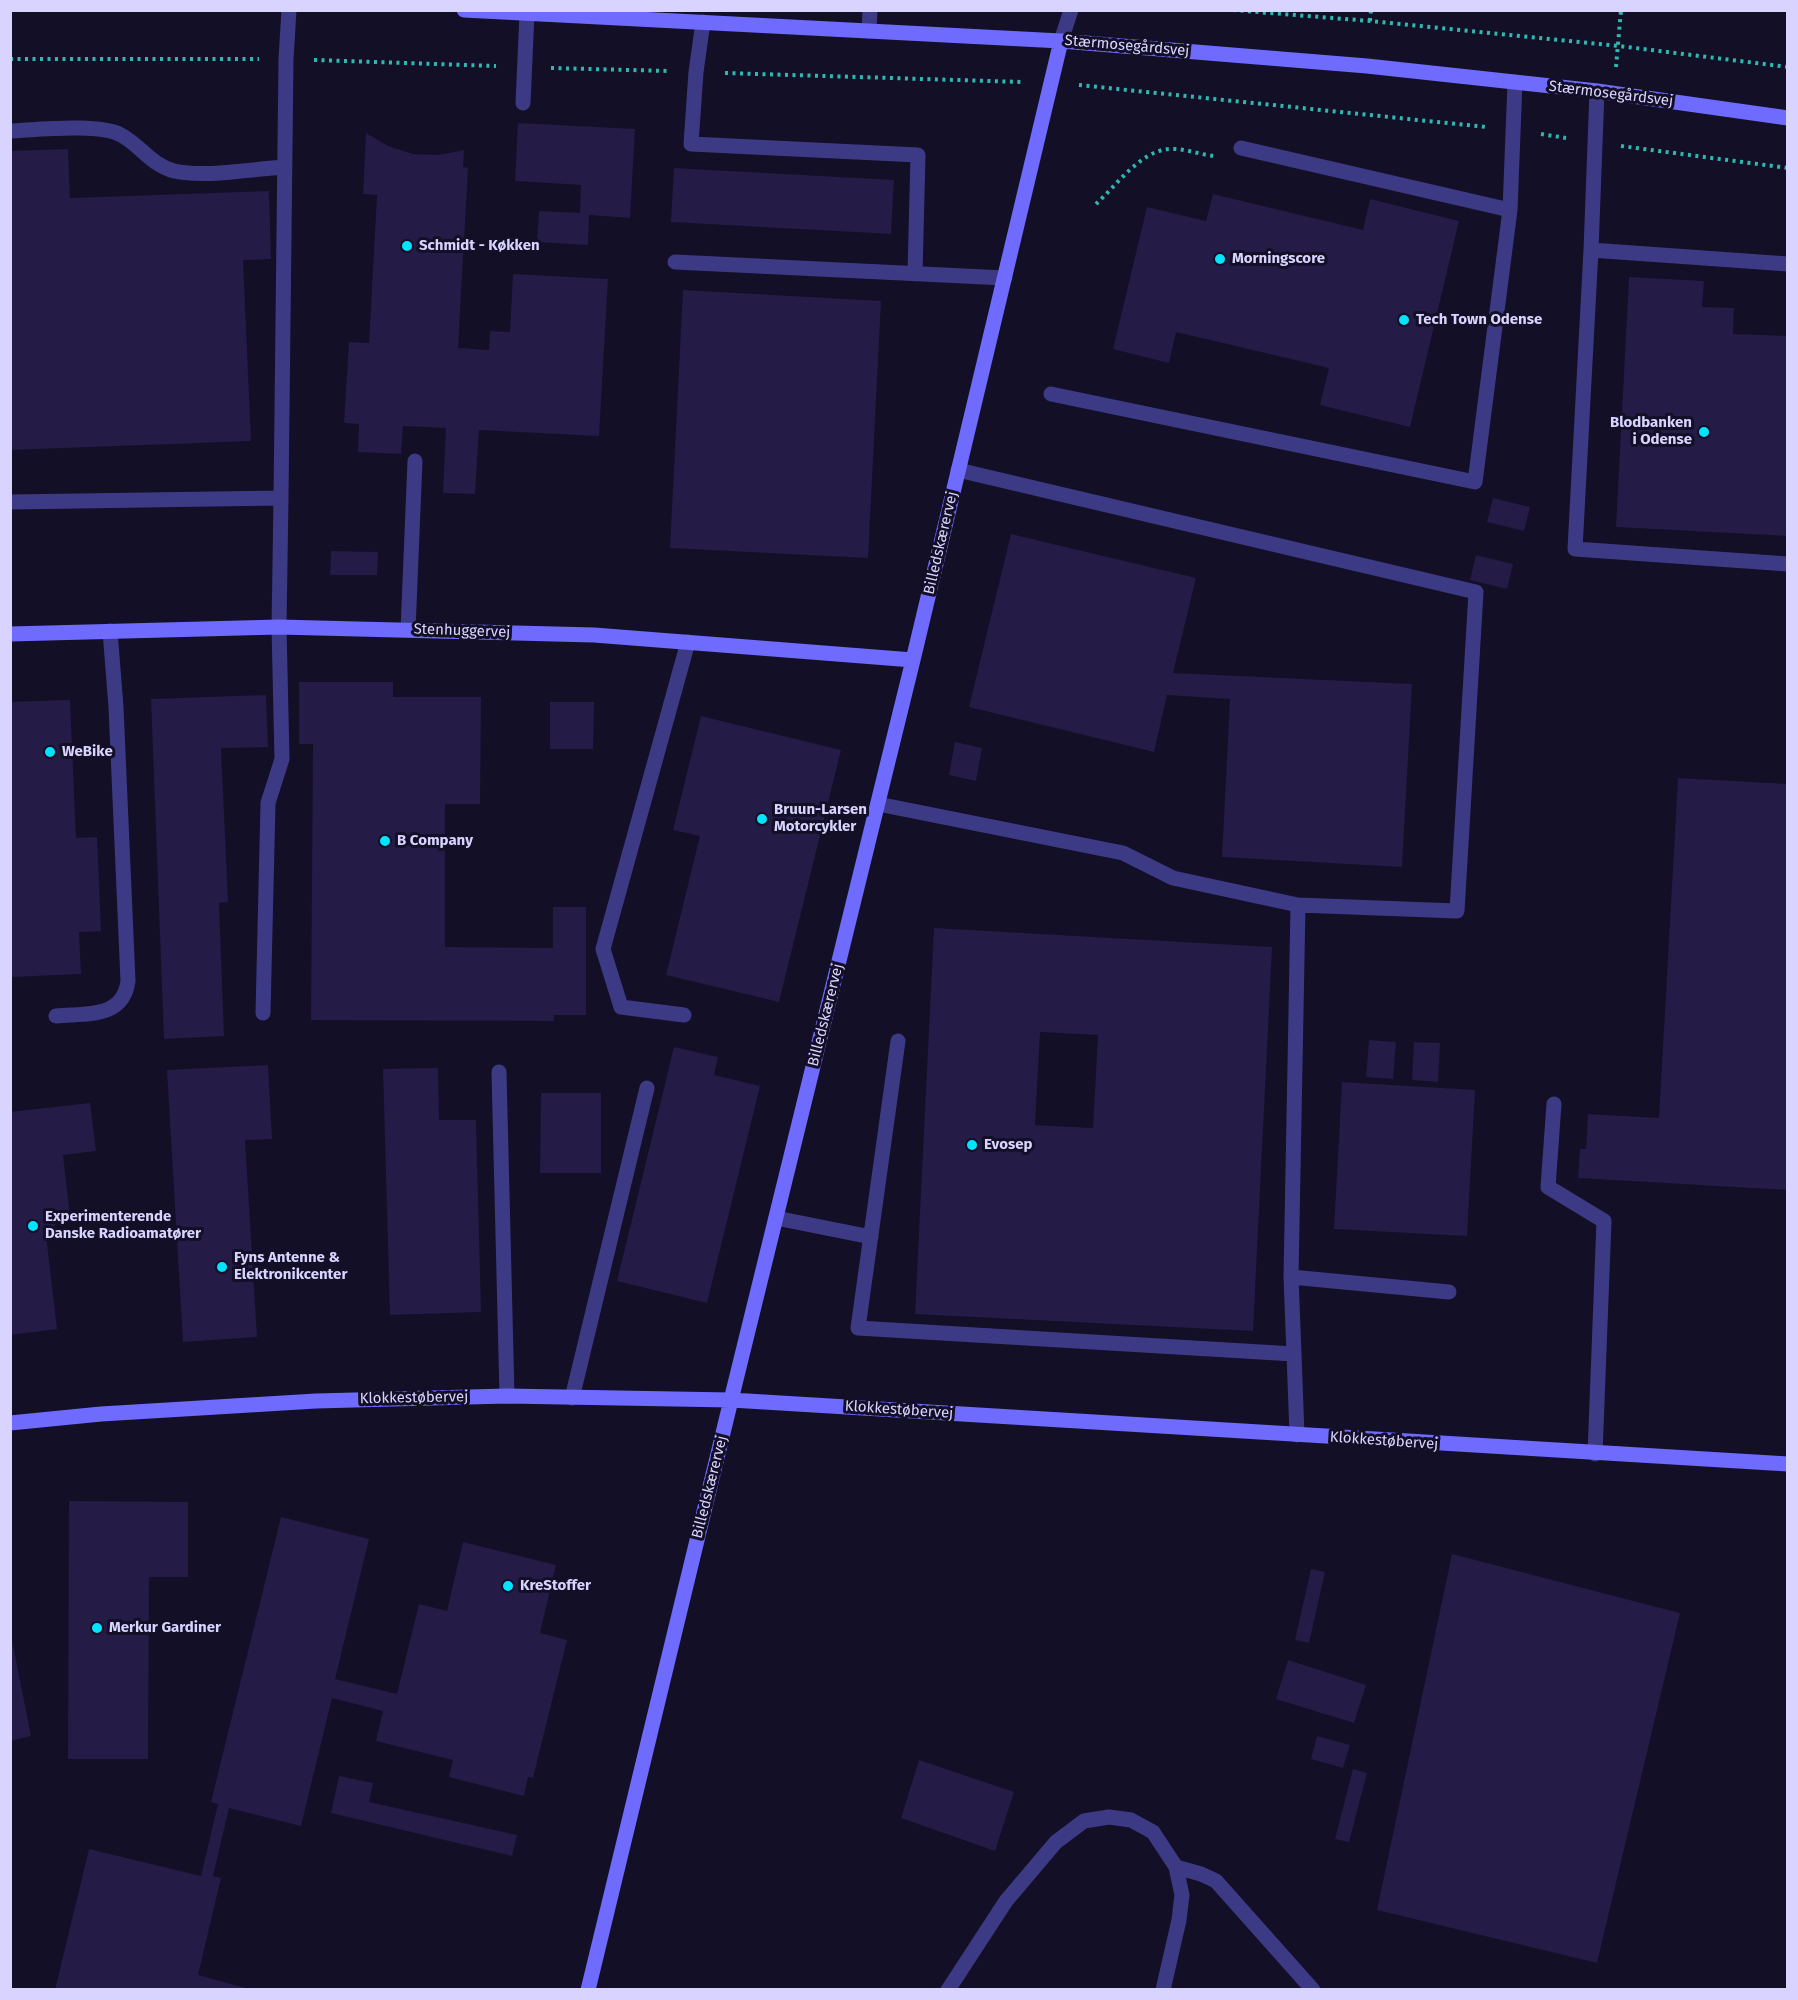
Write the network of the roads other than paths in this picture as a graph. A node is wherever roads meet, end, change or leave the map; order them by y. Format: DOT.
graph roads {
  1 [pos="289,10"];
  2 [pos="464,10"];
  3 [pos="870,10"];
  4 [pos="1071,10"];
  5 [pos="527,14"];
  6 [pos="703,22"];
  7 [pos="869,32"];
  8 [pos="1061,41"];
  9 [pos="1515,82"];
  10 [pos="1597,91"];
  11 [pos="523,103"];
  12 [pos="1788,118"];
  13 [pos="10,131"];
  14 [pos="1241,148"];
  15 [pos="285,167"];
  16 [pos="1510,210"];
  17 [pos="1591,250"];
  18 [pos="675,262"];
  19 [pos="1788,264"];
  20 [pos="915,273"];
  21 [pos="1005,278"];
  22 [pos="1051,394"];
  23 [pos="415,461"];
  24 [pos="958,470"];
  25 [pos="281,498"];
  26 [pos="10,502"];
  27 [pos="1788,564"];
  28 [pos="279,627"];
  29 [pos="408,630"];
  30 [pos="110,631"];
  31 [pos="10,634"];
  32 [pos="688,642"];
  33 [pos="913,660"];
  34 [pos="878,804"];
  35 [pos="1298,904"];
  36 [pos="263,1013"];
  37 [pos="684,1015"];
  38 [pos="56,1016"];
  39 [pos="898,1041"];
  40 [pos="500,1072"];
  41 [pos="647,1088"];
  42 [pos="1554,1104"];
  43 [pos="776,1218"];
  44 [pos="871,1237"];
  45 [pos="1292,1277"];
  46 [pos="1449,1292"];
  47 [pos="1294,1354"];
  48 [pos="507,1396"];
  49 [pos="572,1398"];
  50 [pos="731,1400"];
  51 [pos="10,1423"];
  52 [pos="1297,1435"];
  53 [pos="1595,1454"];
  54 [pos="1788,1464"];
  55 [pos="1176,1867"];
  56 [pos="588,1989"];
  57 [pos="948,1989"];
  58 [pos="1163,1989"];
  59 [pos="1313,1989"];
  1 -- 15 [label="street"];
  2 -- 5 [label="street, Stærmosegårdsvej"];
  3 -- 7 [label="street"];
  4 -- 8 [label="street"];
  5 -- 6 [label="street, Stærmosegårdsvej"];
  5 -- 11 [label="street"];
  6 -- 7 [label="street, Stærmosegårdsvej"];
  6 -- 20 [label="street"];
  7 -- 8 [label="street, Stærmosegårdsvej"];
  8 -- 9 [label="street, Stærmosegårdsvej"];
  8 -- 21 [label="street, Billedskærervej"];
  9 -- 10 [label="street, Stærmosegårdsvej"];
  9 -- 16 [label="street"];
  10 -- 12 [label="street, Stærmosegårdsvej"];
  10 -- 17 [label="street"];
  13 -- 15 [label="street"];
  14 -- 16 [label="street"];
  15 -- 25 [label="street"];
  16 -- 22 [label="street"];
  17 -- 19 [label="street"];
  17 -- 27 [label="street"];
  18 -- 20 [label="street"];
  20 -- 21 [label="street"];
  21 -- 24 [label="street, Billedskærervej"];
  23 -- 29 [label="street"];
  24 -- 33 [label="street, Billedskærervej"];
  24 -- 35 [label="street"];
  25 -- 26 [label="street"];
  25 -- 28 [label="street"];
  28 -- 29 [label="street, Stenhuggervej"];
  28 -- 30 [label="street, Stenhuggervej"];
  28 -- 36 [label="street"];
  29 -- 32 [label="street, Stenhuggervej"];
  30 -- 31 [label="street, Stenhuggervej"];
  30 -- 38 [label="street"];
  32 -- 33 [label="street, Stenhuggervej"];
  32 -- 37 [label="street"];
  33 -- 34 [label="street, Billedskærervej"];
  34 -- 35 [label="street"];
  34 -- 43 [label="street, Billedskærervej"];
  35 -- 45 [label="street"];
  39 -- 44 [label="street"];
  40 -- 48 [label="street"];
  41 -- 49 [label="street"];
  42 -- 53 [label="street"];
  43 -- 44 [label="street"];
  43 -- 50 [label="street, Billedskærervej"];
  44 -- 47 [label="street"];
  45 -- 46 [label="street"];
  45 -- 47 [label="street"];
  47 -- 52 [label="street"];
  48 -- 49 [label="street, Klokkestøbervej"];
  48 -- 51 [label="street, Klokkestøbervej"];
  49 -- 50 [label="street, Klokkestøbervej"];
  50 -- 52 [label="street, Klokkestøbervej"];
  50 -- 56 [label="street, Billedskærervej"];
  52 -- 53 [label="street, Klokkestøbervej"];
  53 -- 54 [label="street, Klokkestøbervej"];
  55 -- 57 [label="street"];
  55 -- 58 [label="street"];
  55 -- 59 [label="street"];
}
